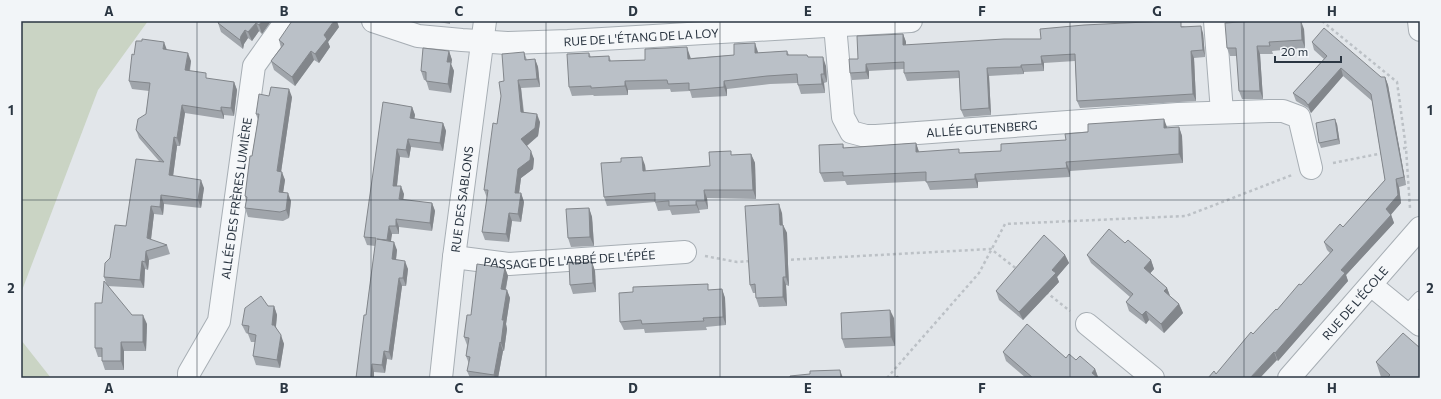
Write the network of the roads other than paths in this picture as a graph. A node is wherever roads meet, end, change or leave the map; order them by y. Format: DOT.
graph roads {
  1 [pos="286,21"];
  2 [pos="373,21"];
  3 [pos="911,21"];
  4 [pos="1215,21"];
  5 [pos="1418,21"];
  6 [pos="835,25"];
  7 [pos="738,26"];
  8 [pos="1420,30"];
  9 [pos="484,31"];
  10 [pos="1222,112"];
  11 [pos="1311,168"];
  12 [pos="1415,219"];
  13 [pos="685,252"];
  14 [pos="454,256"];
  15 [pos="1372,285"];
  16 [pos="1415,312"];
  17 [pos="1088,324"];
  18 [pos="189,378"];
  19 [pos="441,378"];
  20 [pos="1153,378"];
  21 [pos="1289,378"];
  1 -- 18 [label="street, ALLÉE DES FRÈRES LUMIÈRE"];
  2 -- 9 [label="street, RUE DE L'ÉTANG DE LA LOY"];
  3 -- 6 [label="street, RUE DE L'ÉTANG DE LA LOY"];
  4 -- 10 [label="street"];
  5 -- 8 [label="street"];
  6 -- 7 [label="street, RUE DE L'ÉTANG DE LA LOY"];
  6 -- 10 [label="street, ALLÉE GUTENBERG"];
  7 -- 9 [label="street, RUE DE L'ÉTANG DE LA LOY"];
  9 -- 14 [label="street, RUE DES SABLONS"];
  10 -- 11 [label="street, ALLÉE GUTENBERG"];
  12 -- 15 [label="street, RUE DE L'ÉCOLE"];
  13 -- 14 [label="street, PASSAGE DE L'ABBÉ DE L'ÉPÉE"];
  14 -- 19 [label="street, RUE DES SABLONS"];
  15 -- 16 [label="street"];
  15 -- 21 [label="street, RUE DE L'ÉCOLE"];
  17 -- 20 [label="street"];
}
